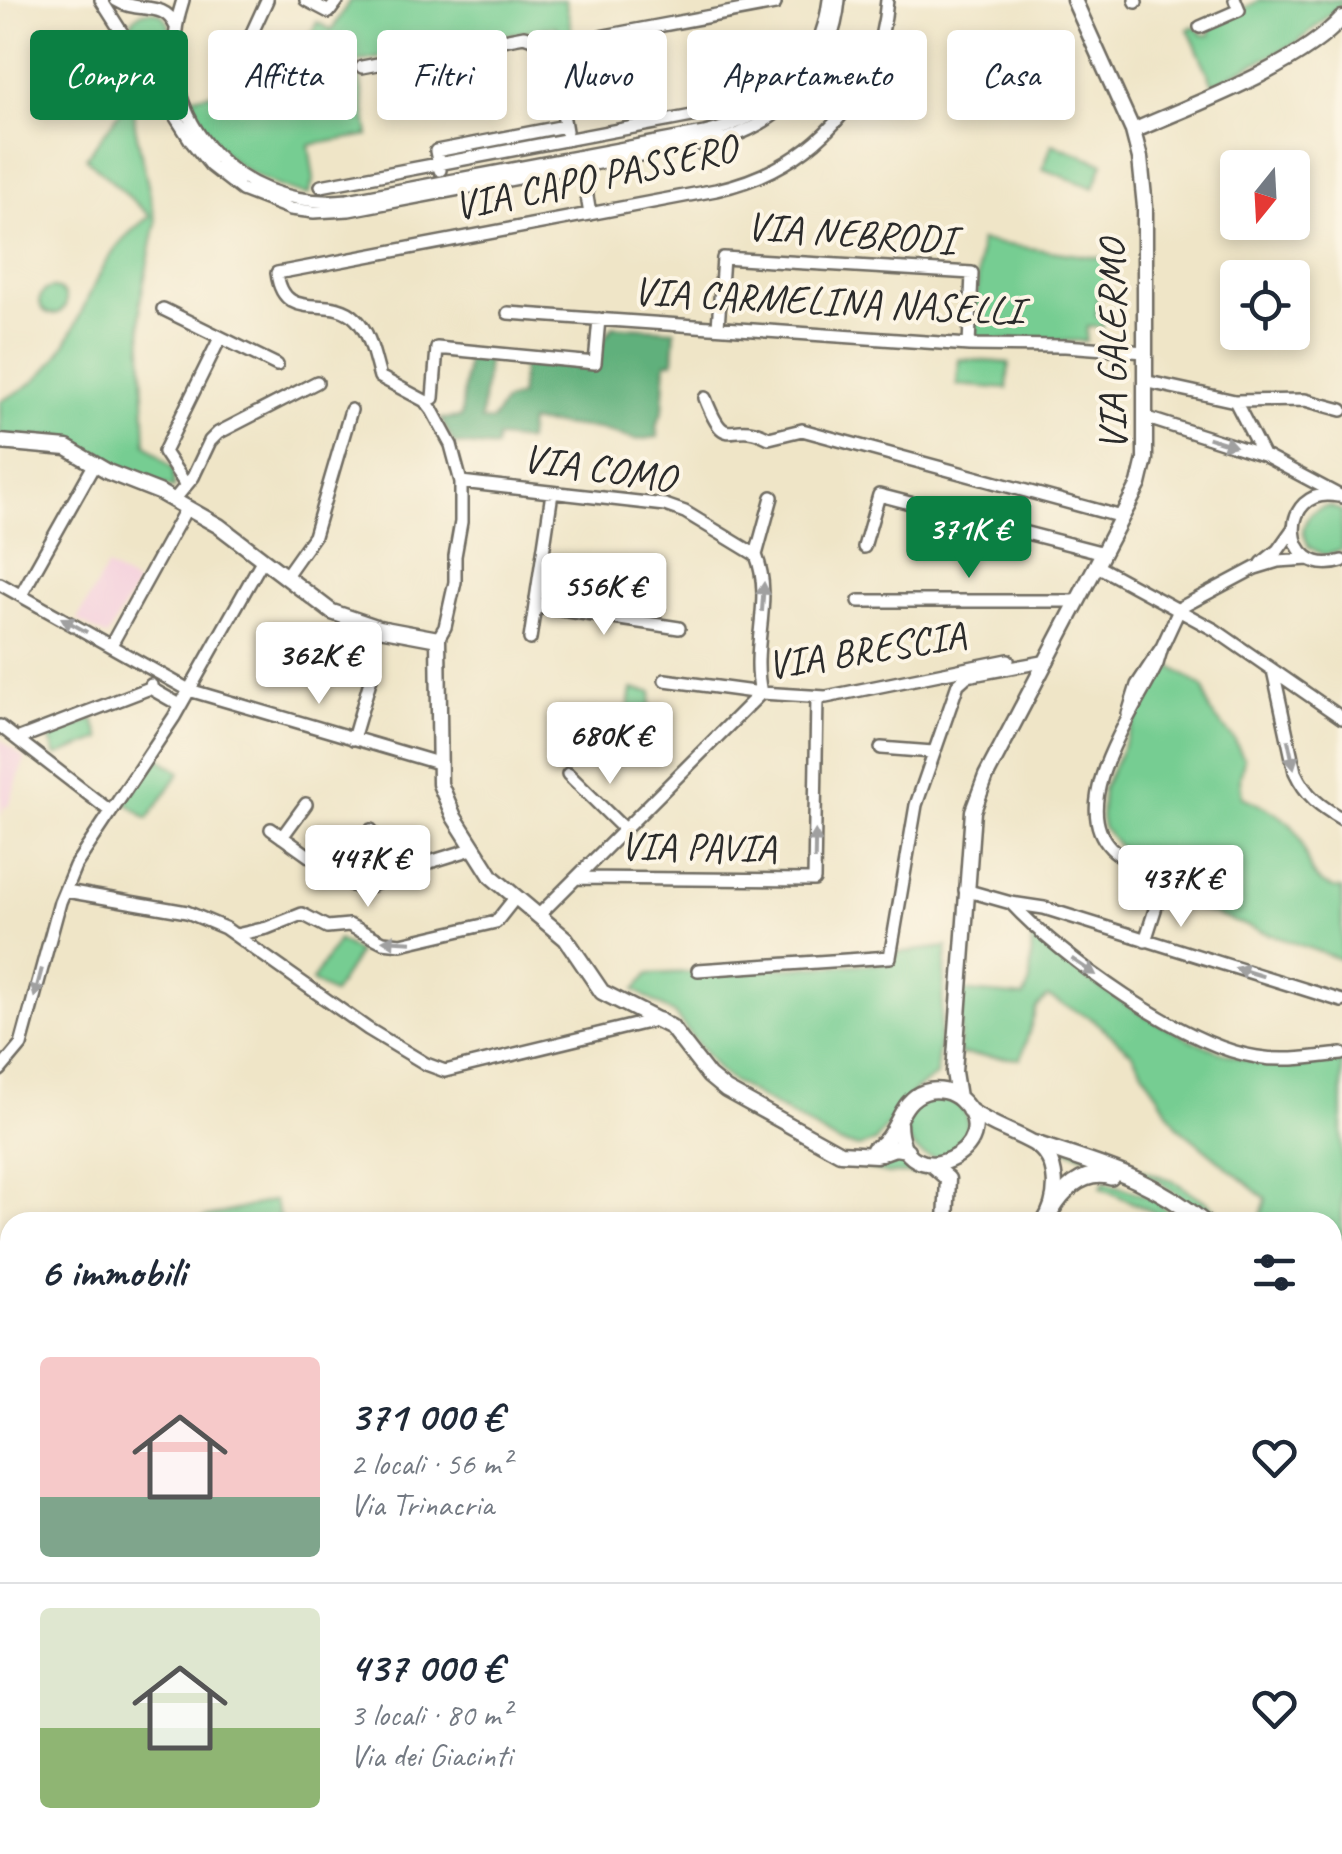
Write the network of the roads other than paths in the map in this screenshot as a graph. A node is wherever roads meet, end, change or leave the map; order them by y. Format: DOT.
graph roads {
  1 [pos="101,0"];
  2 [pos="183,0"];
  3 [pos="267,0"];
  4 [pos="306,0"];
  5 [pos="338,0"];
  6 [pos="774,0"];
  7 [pos="828,0"];
  8 [pos="839,0"];
  9 [pos="887,0"];
  10 [pos="1074,0"];
  11 [pos="1235,0"];
  12 [pos="128,4"];
  13 [pos="1342,18"];
  14 [pos="1200,27"];
  15 [pos="122,30"];
  16 [pos="128,30"];
  17 [pos="174,30"];
  18 [pos="176,30"];
  19 [pos="253,30"];
  20 [pos="636,30"];
  21 [pos="527,37"];
  22 [pos="362,67"];
  23 [pos="188,112"];
  24 [pos="687,117"];
  25 [pos="177,120"];
  26 [pos="564,120"];
  27 [pos="565,126"];
  28 [pos="1133,131"];
  29 [pos="705,138"];
  30 [pos="568,140"];
  31 [pos="215,162"];
  32 [pos="438,163"];
  33 [pos="575,164"];
  34 [pos="321,186"];
  35 [pos="443,187"];
  36 [pos="590,214"];
  37 [pos="163,309"];
  38 [pos="508,313"];
  39 [pos="599,320"];
  40 [pos="718,327"];
  41 [pos="220,338"];
  42 [pos="969,345"];
  43 [pos="1145,352"];
  44 [pos="276,365"];
  45 [pos="1144,380"];
  46 [pos="317,382"];
  47 [pos="433,398"];
  48 [pos="705,398"];
  49 [pos="1235,401"];
  50 [pos="351,410"];
  51 [pos="1342,410"];
  52 [pos="1144,417"];
  53 [pos="0,442"];
  54 [pos="1263,454"];
  55 [pos="94,465"];
  56 [pos="461,482"];
  57 [pos="186,485"];
  58 [pos="552,493"];
  59 [pos="1333,493"];
  60 [pos="772,497"];
  61 [pos="180,504"];
  62 [pos="1122,517"];
  63 [pos="1293,528"];
  64 [pos="864,547"];
  65 [pos="756,555"];
  66 [pos="264,559"];
  67 [pos="1100,559"];
  68 [pos="1310,559"];
  69 [pos="1342,561"];
  70 [pos="1255,568"];
  71 [pos="285,577"];
  72 [pos="0,584"];
  73 [pos="21,596"];
  74 [pos="1204,596"];
  75 [pos="1078,601"];
  76 [pos="859,602"];
  77 [pos="535,606"];
  78 [pos="1186,606"];
  79 [pos="1205,617"];
  80 [pos="679,628"];
  81 [pos="1216,630"];
  82 [pos="438,638"];
  83 [pos="530,640"];
  84 [pos="111,645"];
  85 [pos="1050,657"];
  86 [pos="1273,670"];
  87 [pos="373,671"];
  88 [pos="158,673"];
  89 [pos="665,680"];
  90 [pos="150,688"];
  91 [pos="189,690"];
  92 [pos="761,693"];
  93 [pos="817,697"];
  94 [pos="180,706"];
  95 [pos="1342,718"];
  96 [pos="0,726"];
  97 [pos="17,739"];
  98 [pos="353,739"];
  99 [pos="881,748"];
  100 [pos="933,752"];
  101 [pos="438,763"];
  102 [pos="568,774"];
  103 [pos="306,804"];
  104 [pos="110,810"];
  105 [pos="1342,819"];
  106 [pos="624,829"];
  107 [pos="372,830"];
  108 [pos="472,849"];
  109 [pos="338,876"];
  110 [pos="577,878"];
  111 [pos="66,890"];
  112 [pos="965,890"];
  113 [pos="514,898"];
  114 [pos="1011,903"];
  115 [pos="538,916"];
  116 [pos="236,935"];
  117 [pos="1146,940"];
  118 [pos="961,962"];
  119 [pos="698,970"];
  120 [pos="1342,1001"];
  121 [pos="660,1019"];
  122 [pos="1342,1054"];
  123 [pos="0,1070"];
  124 [pos="932,1090"];
  125 [pos="958,1098"];
  126 [pos="969,1110"];
  127 [pos="899,1123"];
  128 [pos="1036,1144"];
  129 [pos="907,1150"];
  130 [pos="859,1155"];
  131 [pos="931,1164"];
  132 [pos="946,1212"];
  133 [pos="1048,1212"];
  134 [pos="1051,1212"];
  135 [pos="1177,1212"];
  136 [pos="1190,1212"];
  1 -- 15 [label="street"];
  2 -- 18 [label="street"];
  3 -- 19 [label="street"];
  4 -- 5 [label="street"];
  6 -- 20 [label="street"];
  7 -- 29 [label="street"];
  8 -- 29 [label="street"];
  9 -- 36 [label="street, VIA CAPO PASSERO"];
  10 -- 28 [label="main road, VIA GALERMO"];
  11 -- 14 [label="street"];
  12 -- 16 [label="street"];
  12 -- 17 [label="street"];
  13 -- 28 [label="main road"];
  21 -- 22 [label="street"];
  23 -- 31 [label="street"];
  24 -- 30 [label="street"];
  25 -- 31 [label="street"];
  26 -- 27 [label="street"];
  27 -- 30 [label="street"];
  27 -- 32 [label="street"];
  28 -- 43 [label="main road, VIA GALERMO"];
  29 -- 33 [label="street"];
  30 -- 32 [label="street"];
  30 -- 33 [label="street"];
  31 -- 35 [label="street"];
  32 -- 34 [label="street"];
  32 -- 35 [label="street"];
  33 -- 35 [label="street"];
  33 -- 36 [label="street"];
  36 -- 56 [label="street, VIA CAPO PASSERO"];
  37 -- 41 [label="street"];
  38 -- 39 [label="street, VIA CARMELINA NASELLI"];
  39 -- 40 [label="street, VIA CARMELINA NASELLI"];
  39 -- 47 [label="street"];
  40 -- 42 [label="street, VIA CARMELINA NASELLI"];
  40 -- 42 [label="street, VIA NEBRODI"];
  41 -- 44 [label="street"];
  41 -- 57 [label="street"];
  42 -- 43 [label="street, VIA CARMELINA NASELLI"];
  43 -- 45 [label="main road, VIA GALERMO"];
  45 -- 49 [label="street"];
  45 -- 52 [label="main road, VIA GALERMO"];
  46 -- 57 [label="street"];
  48 -- 62 [label="street"];
  49 -- 51 [label="street"];
  49 -- 54 [label="street"];
  50 -- 71 [label="street"];
  52 -- 54 [label="street, one-way"];
  52 -- 62 [label="main road, VIA GALERMO"];
  53 -- 55 [label="main road"];
  54 -- 59 [label="street"];
  55 -- 61 [label="main road"];
  55 -- 73 [label="street"];
  56 -- 58 [label="street, VIA COMO"];
  56 -- 82 [label="street"];
  57 -- 61 [label="street"];
  58 -- 65 [label="street, VIA COMO"];
  58 -- 77 [label="street"];
  59 -- 63 [label="street"];
  60 -- 65 [label="street"];
  61 -- 66 [label="main road"];
  61 -- 84 [label="street"];
  62 -- 67 [label="main road, VIA GALERMO"];
  63 -- 68 [label="street"];
  63 -- 70 [label="street"];
  64 -- 67 [label="street"];
  92 -- 65 [label="street, one-way"];
  66 -- 71 [label="main road"];
  66 -- 91 [label="street"];
  67 -- 75 [label="main road, VIA GALERMO"];
  67 -- 78 [label="street"];
  68 -- 69 [label="street"];
  68 -- 70 [label="street"];
  70 -- 74 [label="street"];
  71 -- 82 [label="main road"];
  72 -- 73 [label="street"];
  84 -- 73 [label="street, one-way"];
  74 -- 78 [label="street"];
  74 -- 79 [label="street"];
  75 -- 76 [label="street"];
  75 -- 85 [label="main road, VIA GALERMO"];
  77 -- 80 [label="street"];
  77 -- 83 [label="street"];
  78 -- 79 [label="street"];
  78 -- 81 [label="street"];
  78 -- 117 [label="street"];
  79 -- 81 [label="street"];
  81 -- 86 [label="street"];
  82 -- 101 [label="main road"];
  84 -- 88 [label="street"];
  85 -- 93 [label="street, VIA BRESCIA"];
  85 -- 100 [label="street"];
  85 -- 112 [label="main road, VIA GALERMO"];
  86 -- 95 [label="street"];
  86 -- 105 [label="street, one-way"];
  87 -- 98 [label="street"];
  88 -- 90 [label="street"];
  88 -- 91 [label="street"];
  89 -- 92 [label="street"];
  90 -- 94 [label="street"];
  90 -- 97 [label="street"];
  91 -- 94 [label="street"];
  91 -- 98 [label="street"];
  92 -- 93 [label="street, VIA BRESCIA"];
  92 -- 106 [label="street, VIA BRESCIA"];
  110 -- 93 [label="street, VIA PAVIA, one-way"];
  94 -- 104 [label="street"];
  96 -- 97 [label="street"];
  97 -- 104 [label="street"];
  98 -- 101 [label="street"];
  99 -- 100 [label="street"];
  100 -- 119 [label="street"];
  101 -- 108 [label="main road"];
  102 -- 106 [label="street"];
  103 -- 109 [label="street"];
  104 -- 111 [label="street"];
  106 -- 110 [label="street, VIA BRESCIA"];
  107 -- 109 [label="street"];
  108 -- 109 [label="street"];
  108 -- 113 [label="main road"];
  110 -- 115 [label="street, VIA BRESCIA"];
  111 -- 116 [label="street"];
  111 -- 123 [label="street, one-way"];
  112 -- 114 [label="street"];
  112 -- 118 [label="main road, VIA GALERMO"];
  113 -- 115 [label="main road"];
  113 -- 116 [label="street, one-way"];
  114 -- 117 [label="street"];
  114 -- 122 [label="street, one-way"];
  115 -- 121 [label="main road"];
  116 -- 121 [label="street"];
  120 -- 117 [label="street, one-way"];
  118 -- 124 [label="main road"];
  118 -- 125 [label="main road"];
  121 -- 130 [label="main road"];
  124 -- 125 [label="main road"];
  124 -- 127 [label="main road"];
  125 -- 126 [label="main road"];
  126 -- 128 [label="main road"];
  126 -- 131 [label="main road"];
  127 -- 129 [label="main road"];
  127 -- 130 [label="main road"];
  128 -- 133 [label="main road"];
  128 -- 136 [label="highway"];
  129 -- 130 [label="main road"];
  129 -- 131 [label="main road"];
  131 -- 132 [label="main road"];
  134 -- 135 [label="highway"];
}
